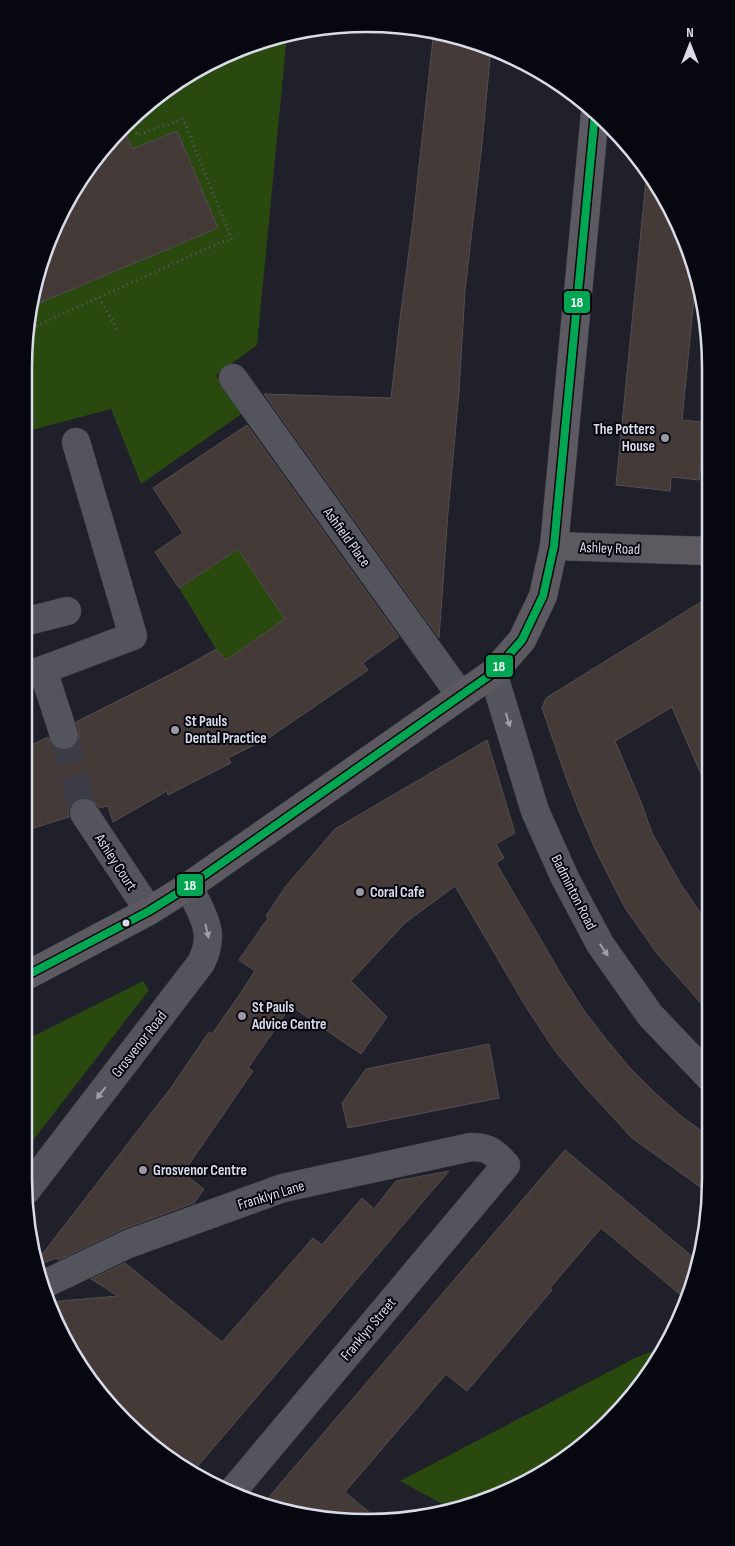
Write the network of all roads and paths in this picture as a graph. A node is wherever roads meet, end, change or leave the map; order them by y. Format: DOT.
graph roads {
  1 [pos="594,122"];
  2 [pos="134,128"];
  3 [pos="99,298"];
  4 [pos="35,327"];
  5 [pos="117,329"];
  6 [pos="233,378"];
  7 [pos="76,442"];
  8 [pos="554,546"];
  9 [pos="702,551"];
  10 [pos="66,611"];
  11 [pos="32,620"];
  12 [pos="34,673"];
  13 [pos="493,674"];
  14 [pos="461,696"];
  15 [pos="64,735"];
  16 [pos="84,813"];
  17 [pos="189,886"];
  18 [pos="149,910"];
  19 [pos="32,972"];
  20 [pos="702,1070"];
  21 [pos="506,1165"];
  22 [pos="32,1182"];
  23 [pos="49,1282"];
  24 [pos="236,1487"];
  1 -- 8 [label="main road"];
  2 -- 3 [label="path"];
  3 -- 4 [label="path"];
  3 -- 5 [label="path"];
  6 -- 14 [label="street, Ashfield Place"];
  7 -- 12 [label="street"];
  8 -- 9 [label="main road, Ashley Road"];
  8 -- 13 [label="main road"];
  10 -- 11 [label="street"];
  12 -- 15 [label="street"];
  13 -- 14 [label="main road"];
  13 -- 20 [label="street, Badminton Road, one-way"];
  14 -- 17 [label="main road"];
  16 -- 18 [label="street, Ashley Court"];
  17 -- 18 [label="main road"];
  17 -- 22 [label="street, Grosvenor Road, one-way"];
  18 -- 19 [label="main road"];
  21 -- 23 [label="street, Franklyn Lane"];
  21 -- 24 [label="street, Franklyn Street"];
}
